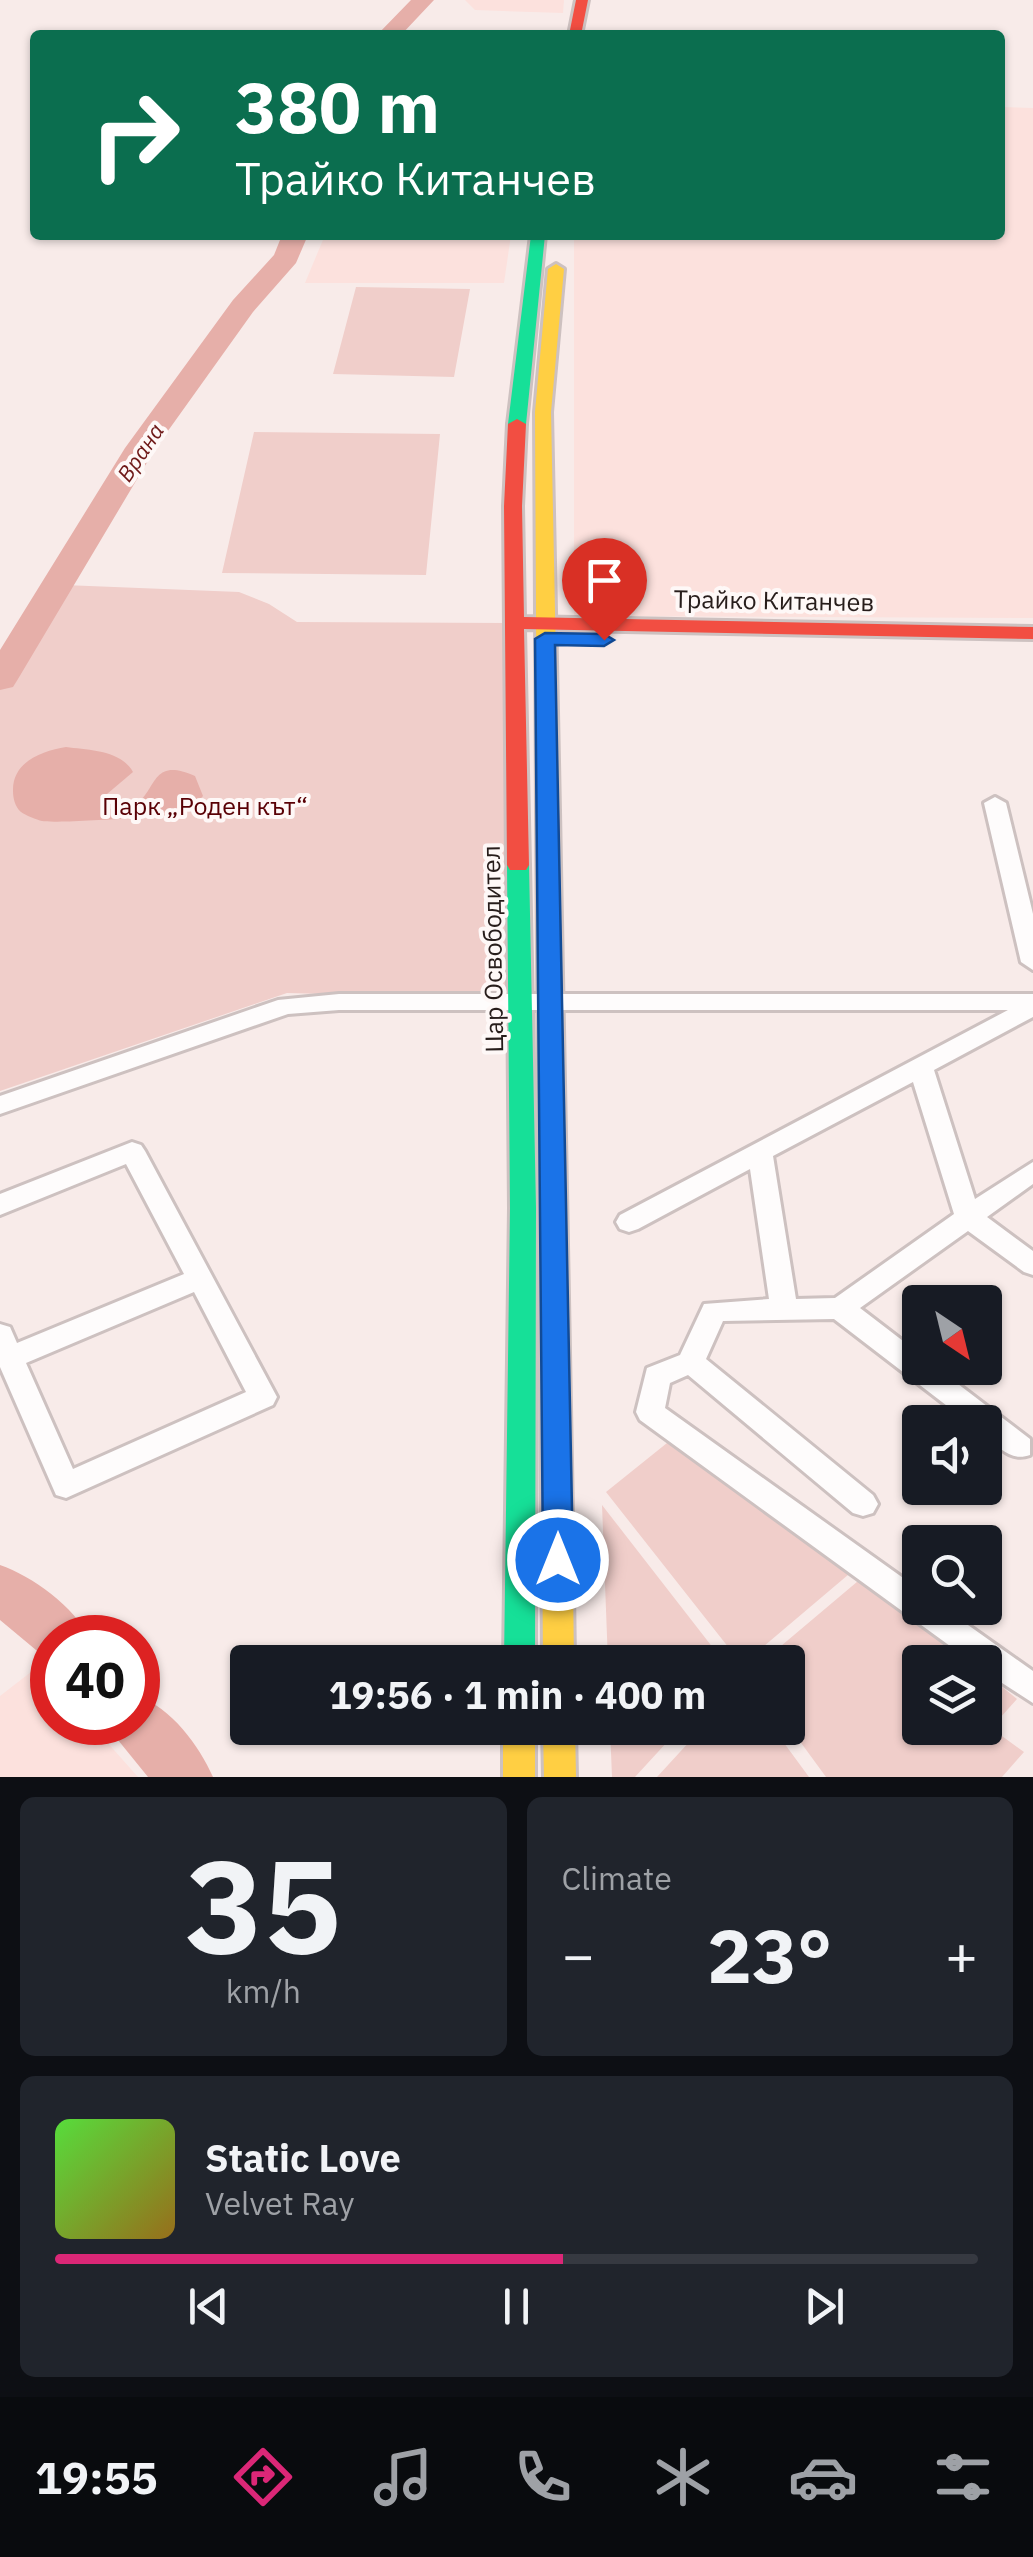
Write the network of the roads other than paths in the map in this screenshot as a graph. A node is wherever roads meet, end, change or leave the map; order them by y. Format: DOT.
graph roads {
  1 [pos="582,0"];
  2 [pos="598,0"];
  3 [pos="577,30"];
  4 [pos="595,30"];
  5 [pos="537,240"];
  6 [pos="560,240"];
  7 [pos="545,631"];
  8 [pos="515,632"];
  9 [pos="1033,633"];
  10 [pos="1033,648"];
  11 [pos="994,803"];
  12 [pos="1033,962"];
  13 [pos="521,1003"];
  14 [pos="551,1003"];
  15 [pos="1033,1004"];
  16 [pos="920,1066"];
  17 [pos="0,1104"];
  18 [pos="760,1152"];
  19 [pos="1033,1170"];
  20 [pos="0,1205"];
  21 [pos="968,1217"];
  22 [pos="629,1222"];
  23 [pos="1033,1265"];
  24 [pos="201,1278"];
  25 [pos="784,1308"];
  26 [pos="840,1308"];
  27 [pos="5,1347"];
  28 [pos="691,1362"];
  29 [pos="1020,1447"];
  30 [pos="863,1504"];
  31 [pos="520,1645"];
  32 [pos="559,1645"];
  33 [pos="1033,1689"];
  34 [pos="519,1745"];
  35 [pos="559,1745"];
  36 [pos="519,1777"];
  37 [pos="560,1777"];
  1 -- 3 [label="street"];
  2 -- 4 [label="street"];
  5 -- 8 [label="street, Цар Освободител"];
  6 -- 7 [label="street"];
  7 -- 8 [label="street, Трайко Китанчев"];
  7 -- 9 [label="street, Трайко Китанчев"];
  7 -- 10 [label="street, Трайко Китанчев"];
  7 -- 14 [label="street"];
  8 -- 13 [label="street, Цар Освободител"];
  11 -- 12 [label="street"];
  13 -- 14 [label="street"];
  13 -- 17 [label="street"];
  13 -- 31 [label="street, Цар Освободител"];
  14 -- 15 [label="street"];
  14 -- 32 [label="street"];
  15 -- 16 [label="street"];
  16 -- 18 [label="street"];
  16 -- 21 [label="street"];
  18 -- 22 [label="street"];
  18 -- 25 [label="street"];
  19 -- 21 [label="street"];
  20 -- 24 [label="street"];
  21 -- 23 [label="street"];
  21 -- 26 [label="street"];
  24 -- 27 [label="street"];
  24 -- 27 [label="street"];
  25 -- 26 [label="street"];
  25 -- 28 [label="street"];
  26 -- 29 [label="street"];
  28 -- 30 [label="street"];
  28 -- 33 [label="street"];
  34 -- 36 [label="street"];
  35 -- 37 [label="street"];
}
